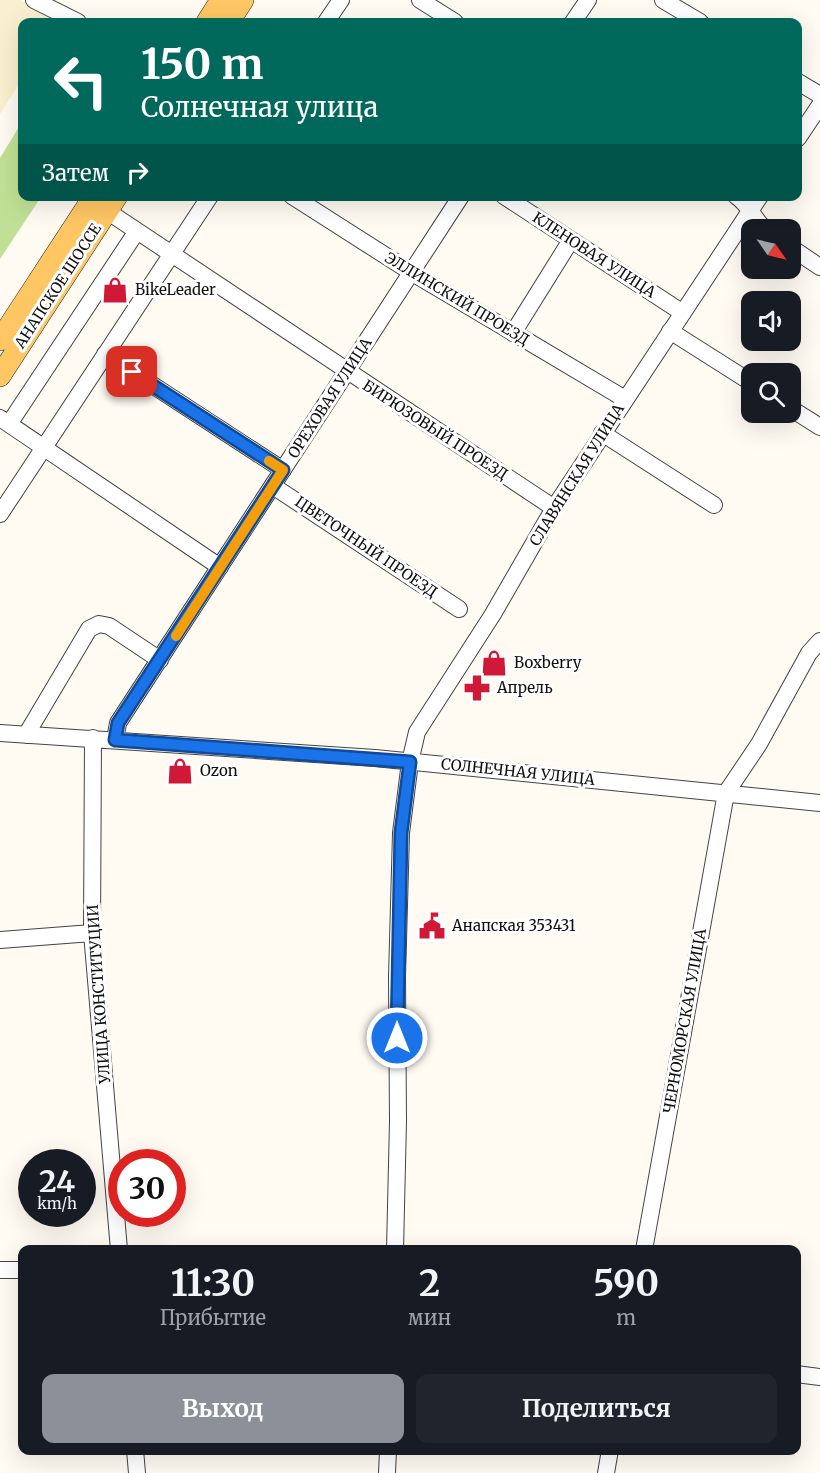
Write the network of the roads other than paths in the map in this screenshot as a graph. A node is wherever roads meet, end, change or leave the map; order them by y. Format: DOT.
graph roads {
  1 [pos="34,0"];
  2 [pos="221,0"];
  3 [pos="243,0"];
  4 [pos="341,0"];
  5 [pos="420,0"];
  6 [pos="588,0"];
  7 [pos="663,0"];
  8 [pos="70,18"];
  9 [pos="210,18"];
  10 [pos="232,18"];
  11 [pos="329,18"];
  12 [pos="449,18"];
  13 [pos="576,18"];
  14 [pos="693,18"];
  15 [pos="802,84"];
  16 [pos="820,95"];
  17 [pos="820,105"];
  18 [pos="802,132"];
  19 [pos="106,201"];
  20 [pos="207,201"];
  21 [pos="300,201"];
  22 [pos="457,201"];
  23 [pos="512,201"];
  24 [pos="741,201"];
  25 [pos="757,201"];
  26 [pos="750,211"];
  27 [pos="755,219"];
  28 [pos="137,231"];
  29 [pos="571,240"];
  30 [pos="171,254"];
  31 [pos="801,254"];
  32 [pos="820,267"];
  33 [pos="411,272"];
  34 [pos="683,313"];
  35 [pos="670,331"];
  36 [pos="513,333"];
  37 [pos="0,340"];
  38 [pos="105,354"];
  39 [pos="347,372"];
  40 [pos="0,376"];
  41 [pos="741,376"];
  42 [pos="625,399"];
  43 [pos="801,415"];
  44 [pos="4,421"];
  45 [pos="820,427"];
  46 [pos="602,433"];
  47 [pos="43,447"];
  48 [pos="283,470"];
  49 [pos="273,486"];
  50 [pos="714,505"];
  51 [pos="554,508"];
  52 [pos="0,514"];
  53 [pos="220,567"];
  54 [pos="459,609"];
  55 [pos="820,641"];
  56 [pos="160,660"];
  57 [pos="0,733"];
  58 [pos="26,735"];
  59 [pos="93,738"];
  60 [pos="115,740"];
  61 [pos="410,762"];
  62 [pos="726,793"];
  63 [pos="820,803"];
  64 [pos="92,933"];
  65 [pos="0,940"];
  66 [pos="119,1245"];
  67 [pos="395,1245"];
  68 [pos="645,1245"];
  69 [pos="0,1270"];
  70 [pos="18,1270"];
  71 [pos="801,1375"];
  72 [pos="820,1377"];
  73 [pos="135,1455"];
  74 [pos="388,1455"];
  75 [pos="609,1455"];
  76 [pos="137,1473"];
  77 [pos="387,1473"];
  78 [pos="606,1473"];
  1 -- 8 [label="street"];
  2 -- 9 [label="main road"];
  3 -- 10 [label="main road"];
  4 -- 11 [label="street"];
  5 -- 12 [label="street"];
  6 -- 13 [label="street"];
  7 -- 14 [label="street"];
  15 -- 16 [label="street"];
  17 -- 18 [label="street"];
  19 -- 28 [label="street, БИРЮЗОВЫЙ ПРОЕЗД"];
  19 -- 37 [label="main road, АНАПСКОЕ ШОССЕ"];
  19 -- 40 [label="main road, АНАПСКОЕ ШОССЕ"];
  20 -- 30 [label="street"];
  21 -- 33 [label="street, ЭЛЛИНСКИЙ ПРОЕЗД"];
  22 -- 33 [label="street, ОРЕХОВАЯ УЛИЦА"];
  23 -- 29 [label="street, КЛЕНОВАЯ УЛИЦА"];
  24 -- 26 [label="street"];
  25 -- 26 [label="street, СЛАВЯНСКАЯ УЛИЦА"];
  26 -- 27 [label="street"];
  26 -- 34 [label="street, СЛАВЯНСКАЯ УЛИЦА"];
  28 -- 30 [label="street, БИРЮЗОВЫЙ ПРОЕЗД"];
  28 -- 44 [label="street"];
  29 -- 34 [label="street, КЛЕНОВАЯ УЛИЦА"];
  29 -- 36 [label="street"];
  30 -- 38 [label="street"];
  30 -- 39 [label="street, БИРЮЗОВЫЙ ПРОЕЗД"];
  31 -- 32 [label="street"];
  33 -- 36 [label="street, ЭЛЛИНСКИЙ ПРОЕЗД"];
  33 -- 39 [label="street, ОРЕХОВАЯ УЛИЦА"];
  34 -- 35 [label="street, СЛАВЯНСКАЯ УЛИЦА"];
  35 -- 41 [label="street"];
  35 -- 42 [label="street, СЛАВЯНСКАЯ УЛИЦА"];
  36 -- 42 [label="street, ЭЛЛИНСКИЙ ПРОЕЗД"];
  38 -- 47 [label="street"];
  38 -- 48 [label="street"];
  39 -- 48 [label="street, ОРЕХОВАЯ УЛИЦА"];
  39 -- 51 [label="street, БИРЮЗОВЫЙ ПРОЕЗД"];
  42 -- 46 [label="street, СЛАВЯНСКАЯ УЛИЦА"];
  43 -- 45 [label="street"];
  44 -- 47 [label="street"];
  46 -- 50 [label="street"];
  46 -- 51 [label="street, СЛАВЯНСКАЯ УЛИЦА"];
  47 -- 52 [label="street"];
  47 -- 53 [label="street"];
  48 -- 49 [label="street, ОРЕХОВАЯ УЛИЦА"];
  49 -- 53 [label="street, ОРЕХОВАЯ УЛИЦА"];
  49 -- 54 [label="street, ЦВЕТОЧНЫЙ ПРОЕЗД"];
  51 -- 61 [label="street, СЛАВЯНСКАЯ УЛИЦА"];
  53 -- 56 [label="street, ОРЕХОВАЯ УЛИЦА"];
  55 -- 62 [label="street"];
  56 -- 58 [label="street"];
  56 -- 60 [label="street, ОРЕХОВАЯ УЛИЦА"];
  57 -- 58 [label="street, СОЛНЕЧНАЯ УЛИЦА"];
  58 -- 59 [label="street, СОЛНЕЧНАЯ УЛИЦА"];
  59 -- 60 [label="street, СОЛНЕЧНАЯ УЛИЦА"];
  59 -- 64 [label="street, УЛИЦА КОНСТИТУЦИИ"];
  60 -- 61 [label="street, СОЛНЕЧНАЯ УЛИЦА"];
  61 -- 62 [label="street, СОЛНЕЧНАЯ УЛИЦА"];
  61 -- 67 [label="street, СЛАВЯНСКАЯ УЛИЦА"];
  62 -- 63 [label="street, СОЛНЕЧНАЯ УЛИЦА"];
  62 -- 68 [label="street, ЧЕРНОМОРСКАЯ УЛИЦА"];
  64 -- 65 [label="street"];
  64 -- 66 [label="street, УЛИЦА КОНСТИТУЦИИ"];
  69 -- 70 [label="street"];
  71 -- 72 [label="street"];
  73 -- 76 [label="street"];
  74 -- 77 [label="street"];
  75 -- 78 [label="street"];
}
